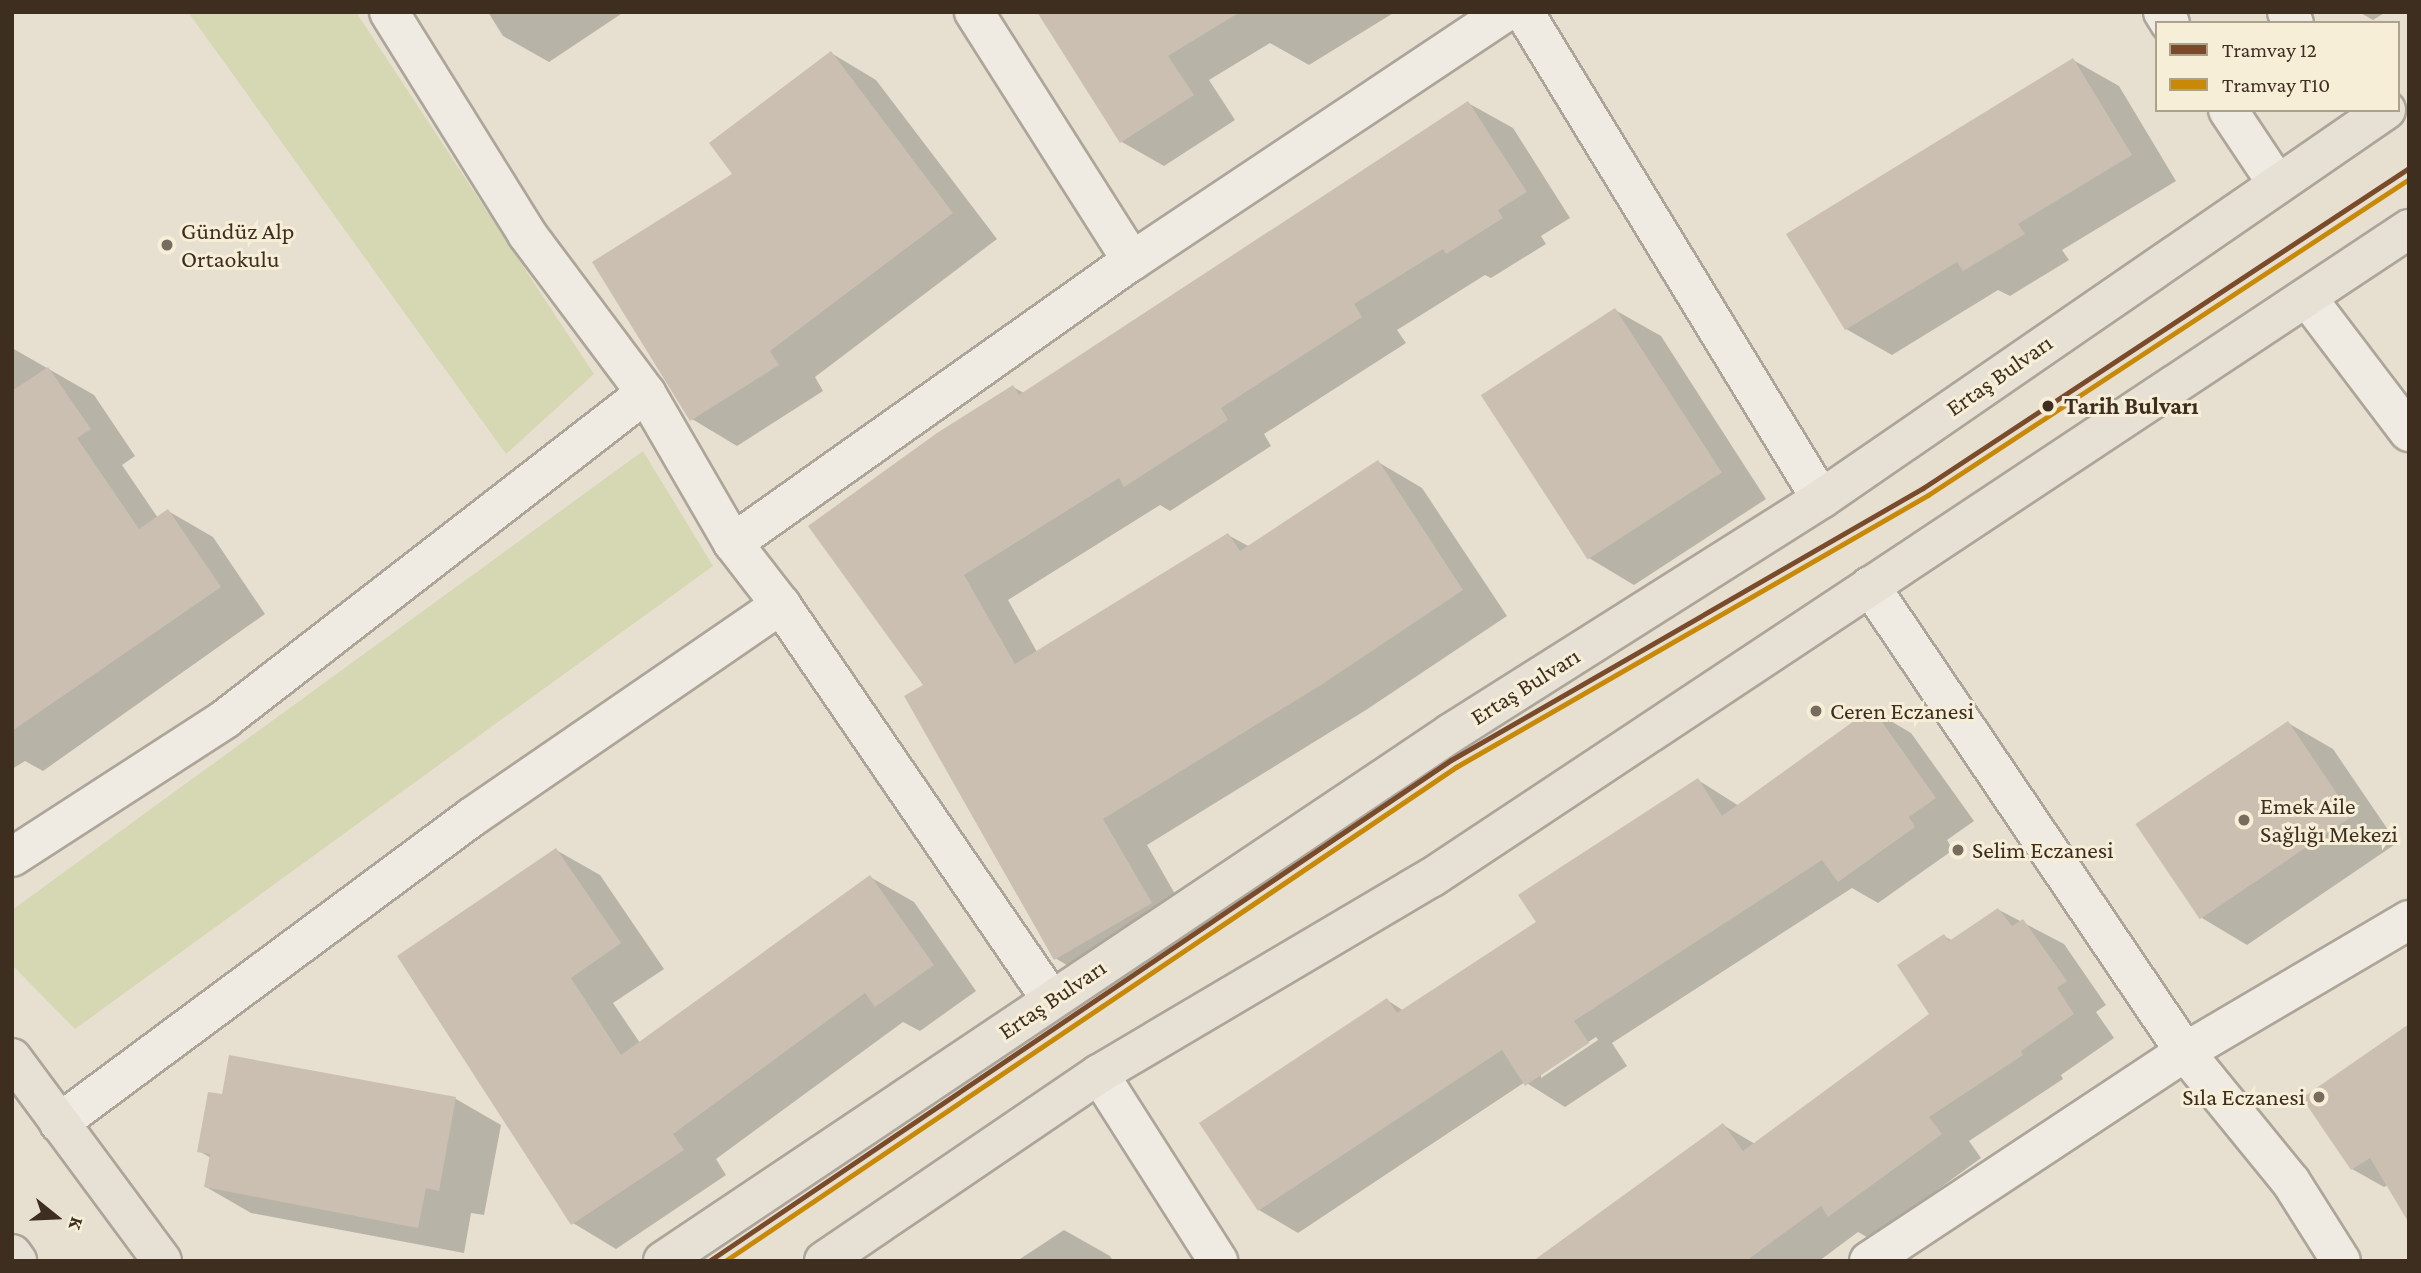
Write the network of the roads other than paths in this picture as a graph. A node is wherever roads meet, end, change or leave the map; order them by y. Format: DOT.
graph roads {
  1 [pos="390,12"];
  2 [pos="974,12"];
  3 [pos="1505,12"];
  4 [pos="1524,12"];
  5 [pos="2229,112"];
  6 [pos="2367,115"];
  7 [pos="2276,181"];
  8 [pos="2408,230"];
  9 [pos="1132,261"];
  10 [pos="2308,299"];
  11 [pos="646,394"];
  12 [pos="2409,432"];
  13 [pos="1821,499"];
  14 [pos="733,543"];
  15 [pos="1870,586"];
  16 [pos="781,605"];
  17 [pos="12,857"];
  18 [pos="2409,920"];
  19 [pos="1051,999"];
  20 [pos="2185,1052"];
  21 [pos="12,1058"];
  22 [pos="1099,1074"];
  23 [pos="59,1122"];
  24 [pos="12,1254"];
  25 [pos="16,1261"];
  26 [pos="162,1261"];
  27 [pos="663,1261"];
  28 [pos="824,1261"];
  29 [pos="1218,1261"];
  30 [pos="1870,1261"];
  31 [pos="2341,1261"];
  1 -- 11 [label="street"];
  2 -- 9 [label="street"];
  3 -- 9 [label="street"];
  4 -- 13 [label="street"];
  5 -- 7 [label="street"];
  6 -- 7 [label="main road, Ertaş Bulvarı"];
  7 -- 13 [label="main road, Ertaş Bulvarı"];
  8 -- 10 [label="main road"];
  9 -- 14 [label="street"];
  10 -- 12 [label="street"];
  10 -- 15 [label="main road"];
  11 -- 14 [label="street"];
  11 -- 17 [label="street"];
  13 -- 19 [label="main road, Ertaş Bulvarı"];
  14 -- 16 [label="street"];
  15 -- 20 [label="street"];
  15 -- 22 [label="main road"];
  16 -- 19 [label="street"];
  16 -- 23 [label="street"];
  18 -- 20 [label="street"];
  19 -- 27 [label="main road, Ertaş Bulvarı"];
  20 -- 30 [label="street"];
  20 -- 31 [label="street"];
  21 -- 23 [label="main road"];
  22 -- 28 [label="main road"];
  22 -- 29 [label="street"];
  23 -- 26 [label="main road"];
  24 -- 25 [label="main road"];
}
